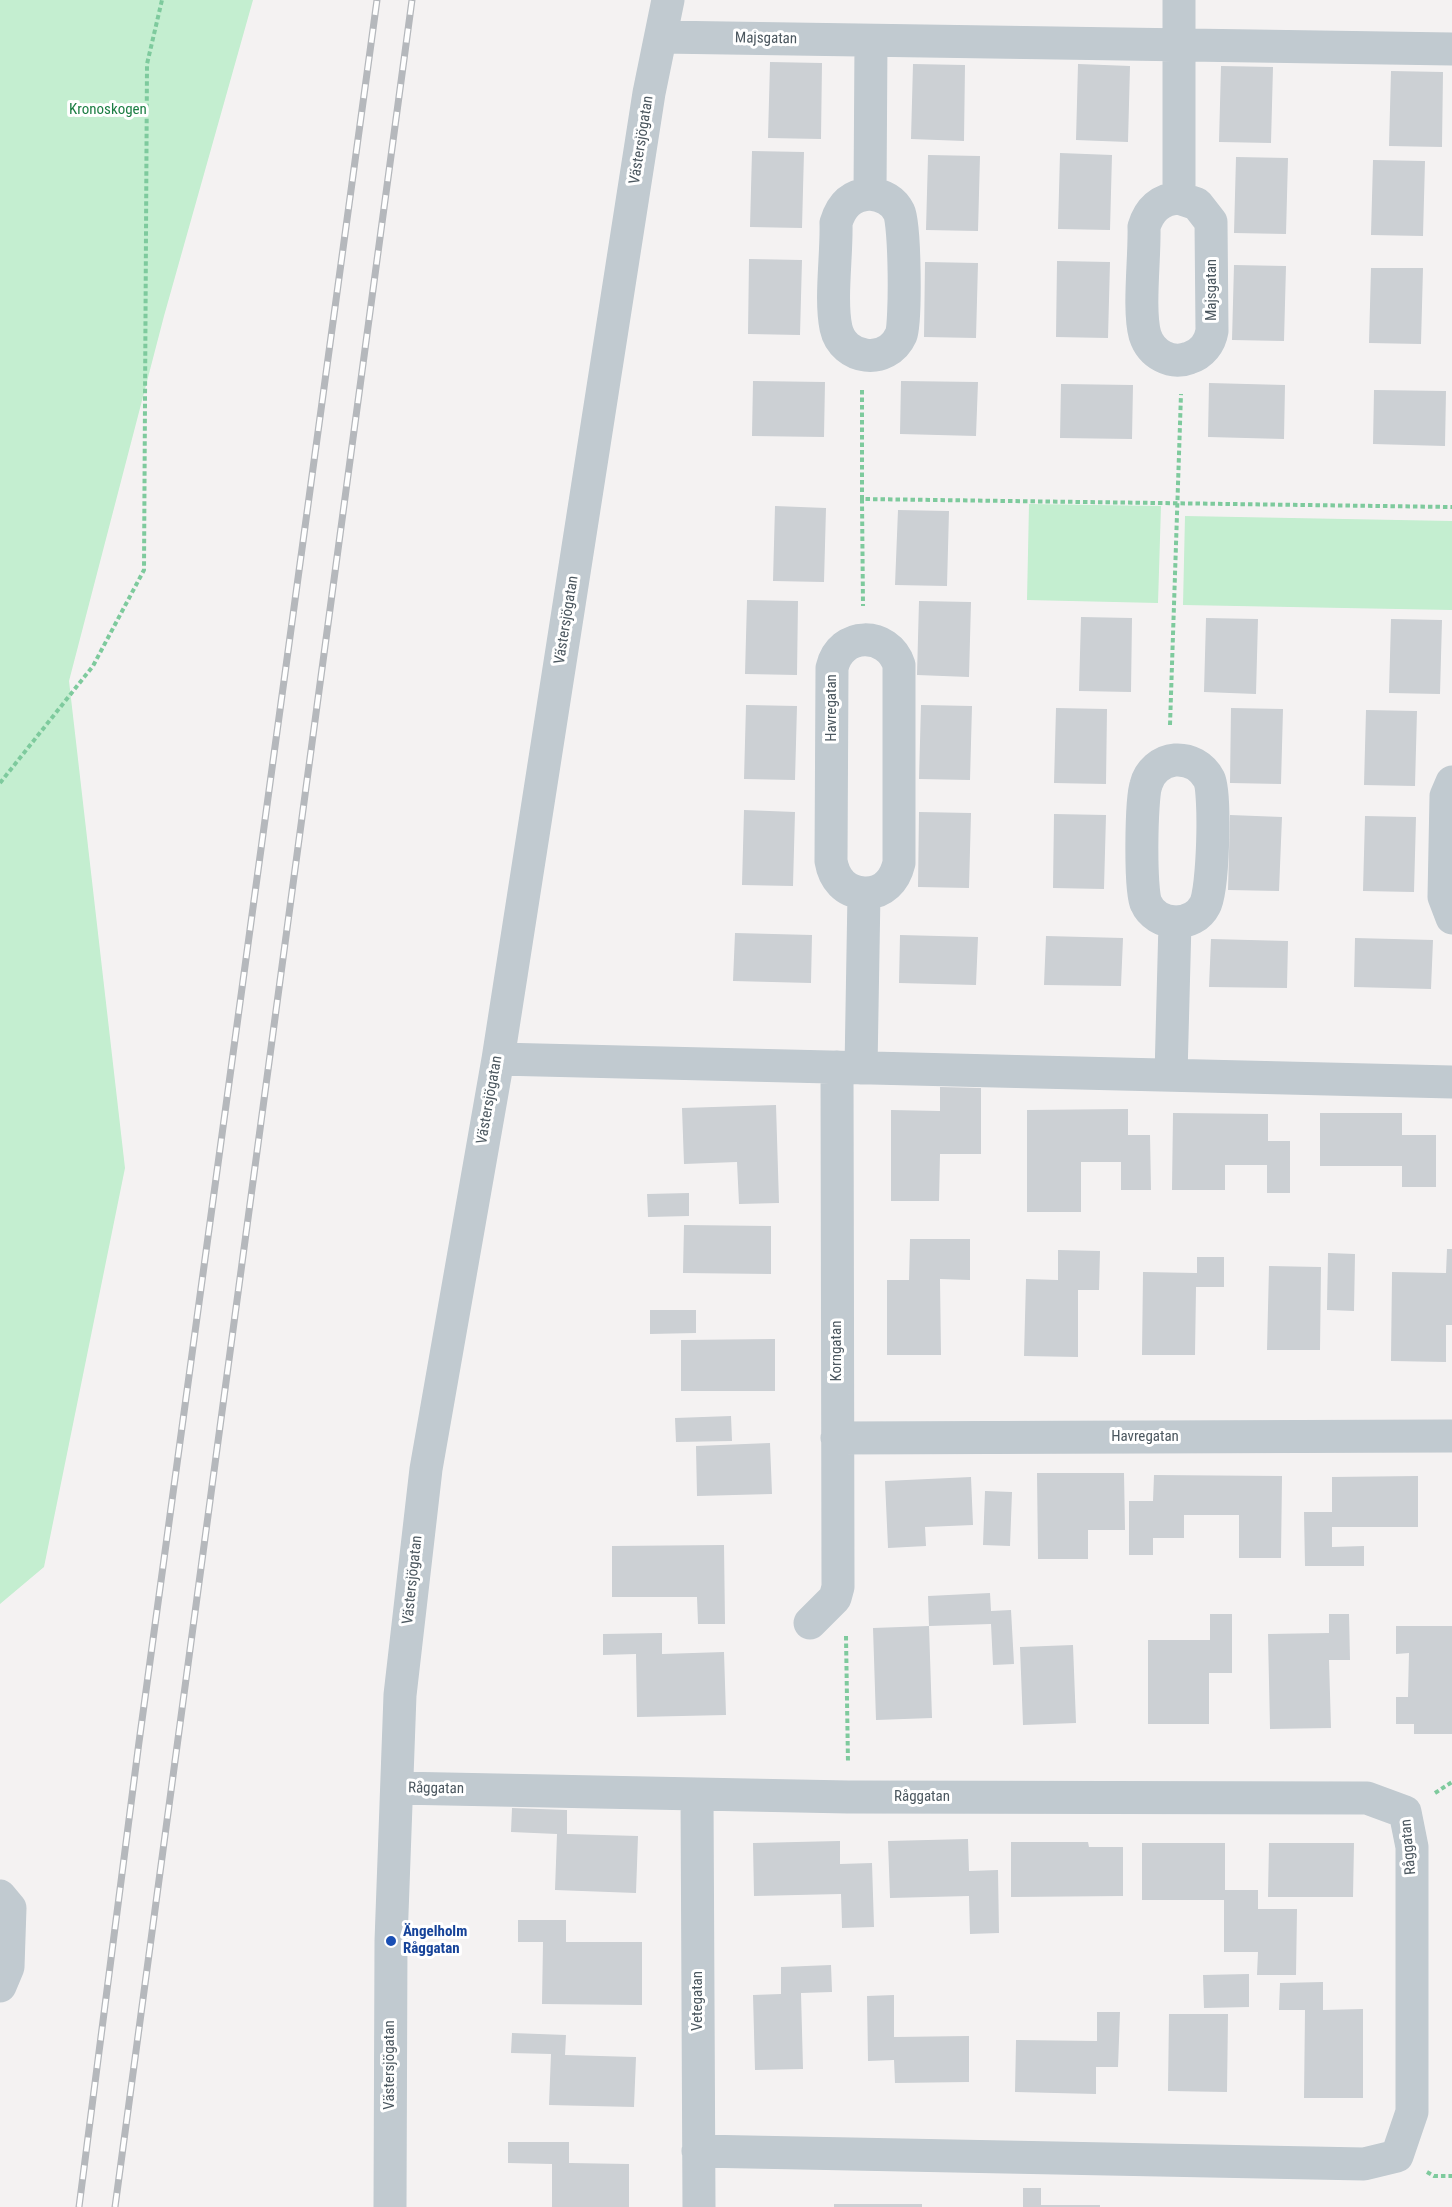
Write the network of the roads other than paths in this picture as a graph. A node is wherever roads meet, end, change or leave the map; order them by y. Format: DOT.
graph roads {
  1 [pos="668,0"];
  2 [pos="1179,0"];
  3 [pos="661,37"];
  4 [pos="871,41"];
  5 [pos="1179,45"];
  6 [pos="1452,49"];
  7 [pos="870,194"];
  8 [pos="1179,198"];
  9 [pos="1452,782"];
  10 [pos="864,893"];
  11 [pos="1452,918"];
  12 [pos="1175,922"];
  13 [pos="498,1059"];
  14 [pos="849,1067"];
  15 [pos="1171,1075"];
  16 [pos="1452,1082"];
  17 [pos="1452,1436"];
  18 [pos="837,1438"];
  19 [pos="818,1616"];
  20 [pos="397,1788"];
  21 [pos="697,1794"];
  22 [pos="0,1896"];
  23 [pos="0,1986"];
  24 [pos="698,2151"];
  25 [pos="390,2207"];
  26 [pos="699,2207"];
  1 -- 3 [label="street, Västersjögatan"];
  2 -- 5 [label="street"];
  3 -- 4 [label="street, Majsgatan"];
  3 -- 13 [label="street, Västersjögatan"];
  4 -- 5 [label="street, Majsgatan"];
  4 -- 7 [label="street"];
  5 -- 6 [label="street, Majsgatan"];
  5 -- 8 [label="street"];
  7 -- 7 [label="street"];
  8 -- 8 [label="street, Majsgatan"];
  9 -- 11 [label="street"];
  10 -- 10 [label="street, Havregatan"];
  10 -- 14 [label="street"];
  12 -- 12 [label="street"];
  12 -- 15 [label="street"];
  13 -- 14 [label="street"];
  13 -- 20 [label="street, Västersjögatan"];
  14 -- 15 [label="street"];
  14 -- 18 [label="street, Korngatan"];
  15 -- 16 [label="street"];
  17 -- 18 [label="street, Havregatan"];
  18 -- 19 [label="street, Korngatan"];
  20 -- 21 [label="street, Råggatan"];
  20 -- 25 [label="street, Västersjögatan"];
  21 -- 24 [label="street, Vetegatan"];
  21 -- 24 [label="street, Råggatan"];
  22 -- 23 [label="street"];
  24 -- 26 [label="street, Vetegatan"];
}
